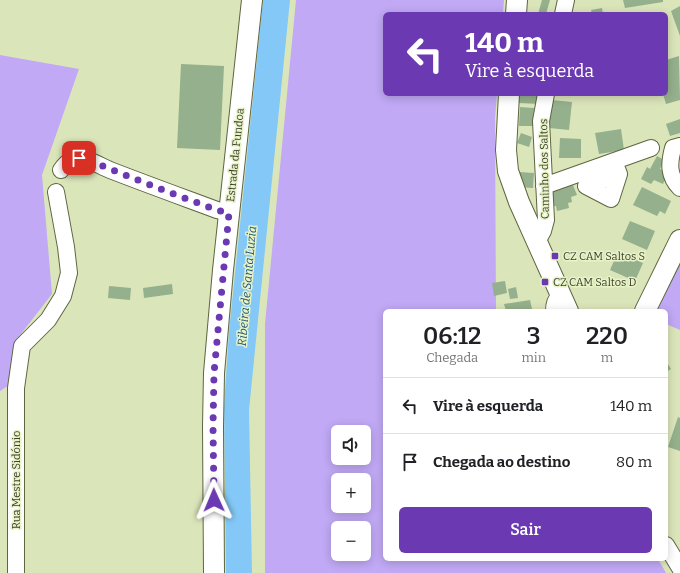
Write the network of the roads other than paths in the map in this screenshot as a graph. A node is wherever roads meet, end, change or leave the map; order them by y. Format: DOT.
graph roads {
  1 [pos="252,0"];
  2 [pos="517,0"];
  3 [pos="566,0"];
  4 [pos="516,12"];
  5 [pos="563,12"];
  6 [pos="509,96"];
  7 [pos="546,96"];
  8 [pos="680,146"];
  9 [pos="651,148"];
  10 [pos="61,170"];
  11 [pos="544,186"];
  12 [pos="680,188"];
  13 [pos="56,192"];
  14 [pos="229,213"];
  15 [pos="680,240"];
  16 [pos="537,242"];
  17 [pos="561,305"];
  18 [pos="646,309"];
  19 [pos="668,548"];
  20 [pos="680,568"];
  21 [pos="16,573"];
  22 [pos="214,573"];
  1 -- 14 [label="main road, Estrada da Fundoa"];
  2 -- 4 [label="main road"];
  3 -- 5 [label="street"];
  6 -- 16 [label="main road"];
  7 -- 11 [label="street, Caminho dos Saltos"];
  8 -- 12 [label="street"];
  9 -- 11 [label="street"];
  10 -- 14 [label="street"];
  11 -- 16 [label="street, Caminho dos Saltos"];
  13 -- 21 [label="street, Rua Mestre Sidónio"];
  14 -- 22 [label="main road, Estrada da Fundoa"];
  15 -- 18 [label="main road"];
  16 -- 17 [label="main road"];
  19 -- 20 [label="street"];
}
